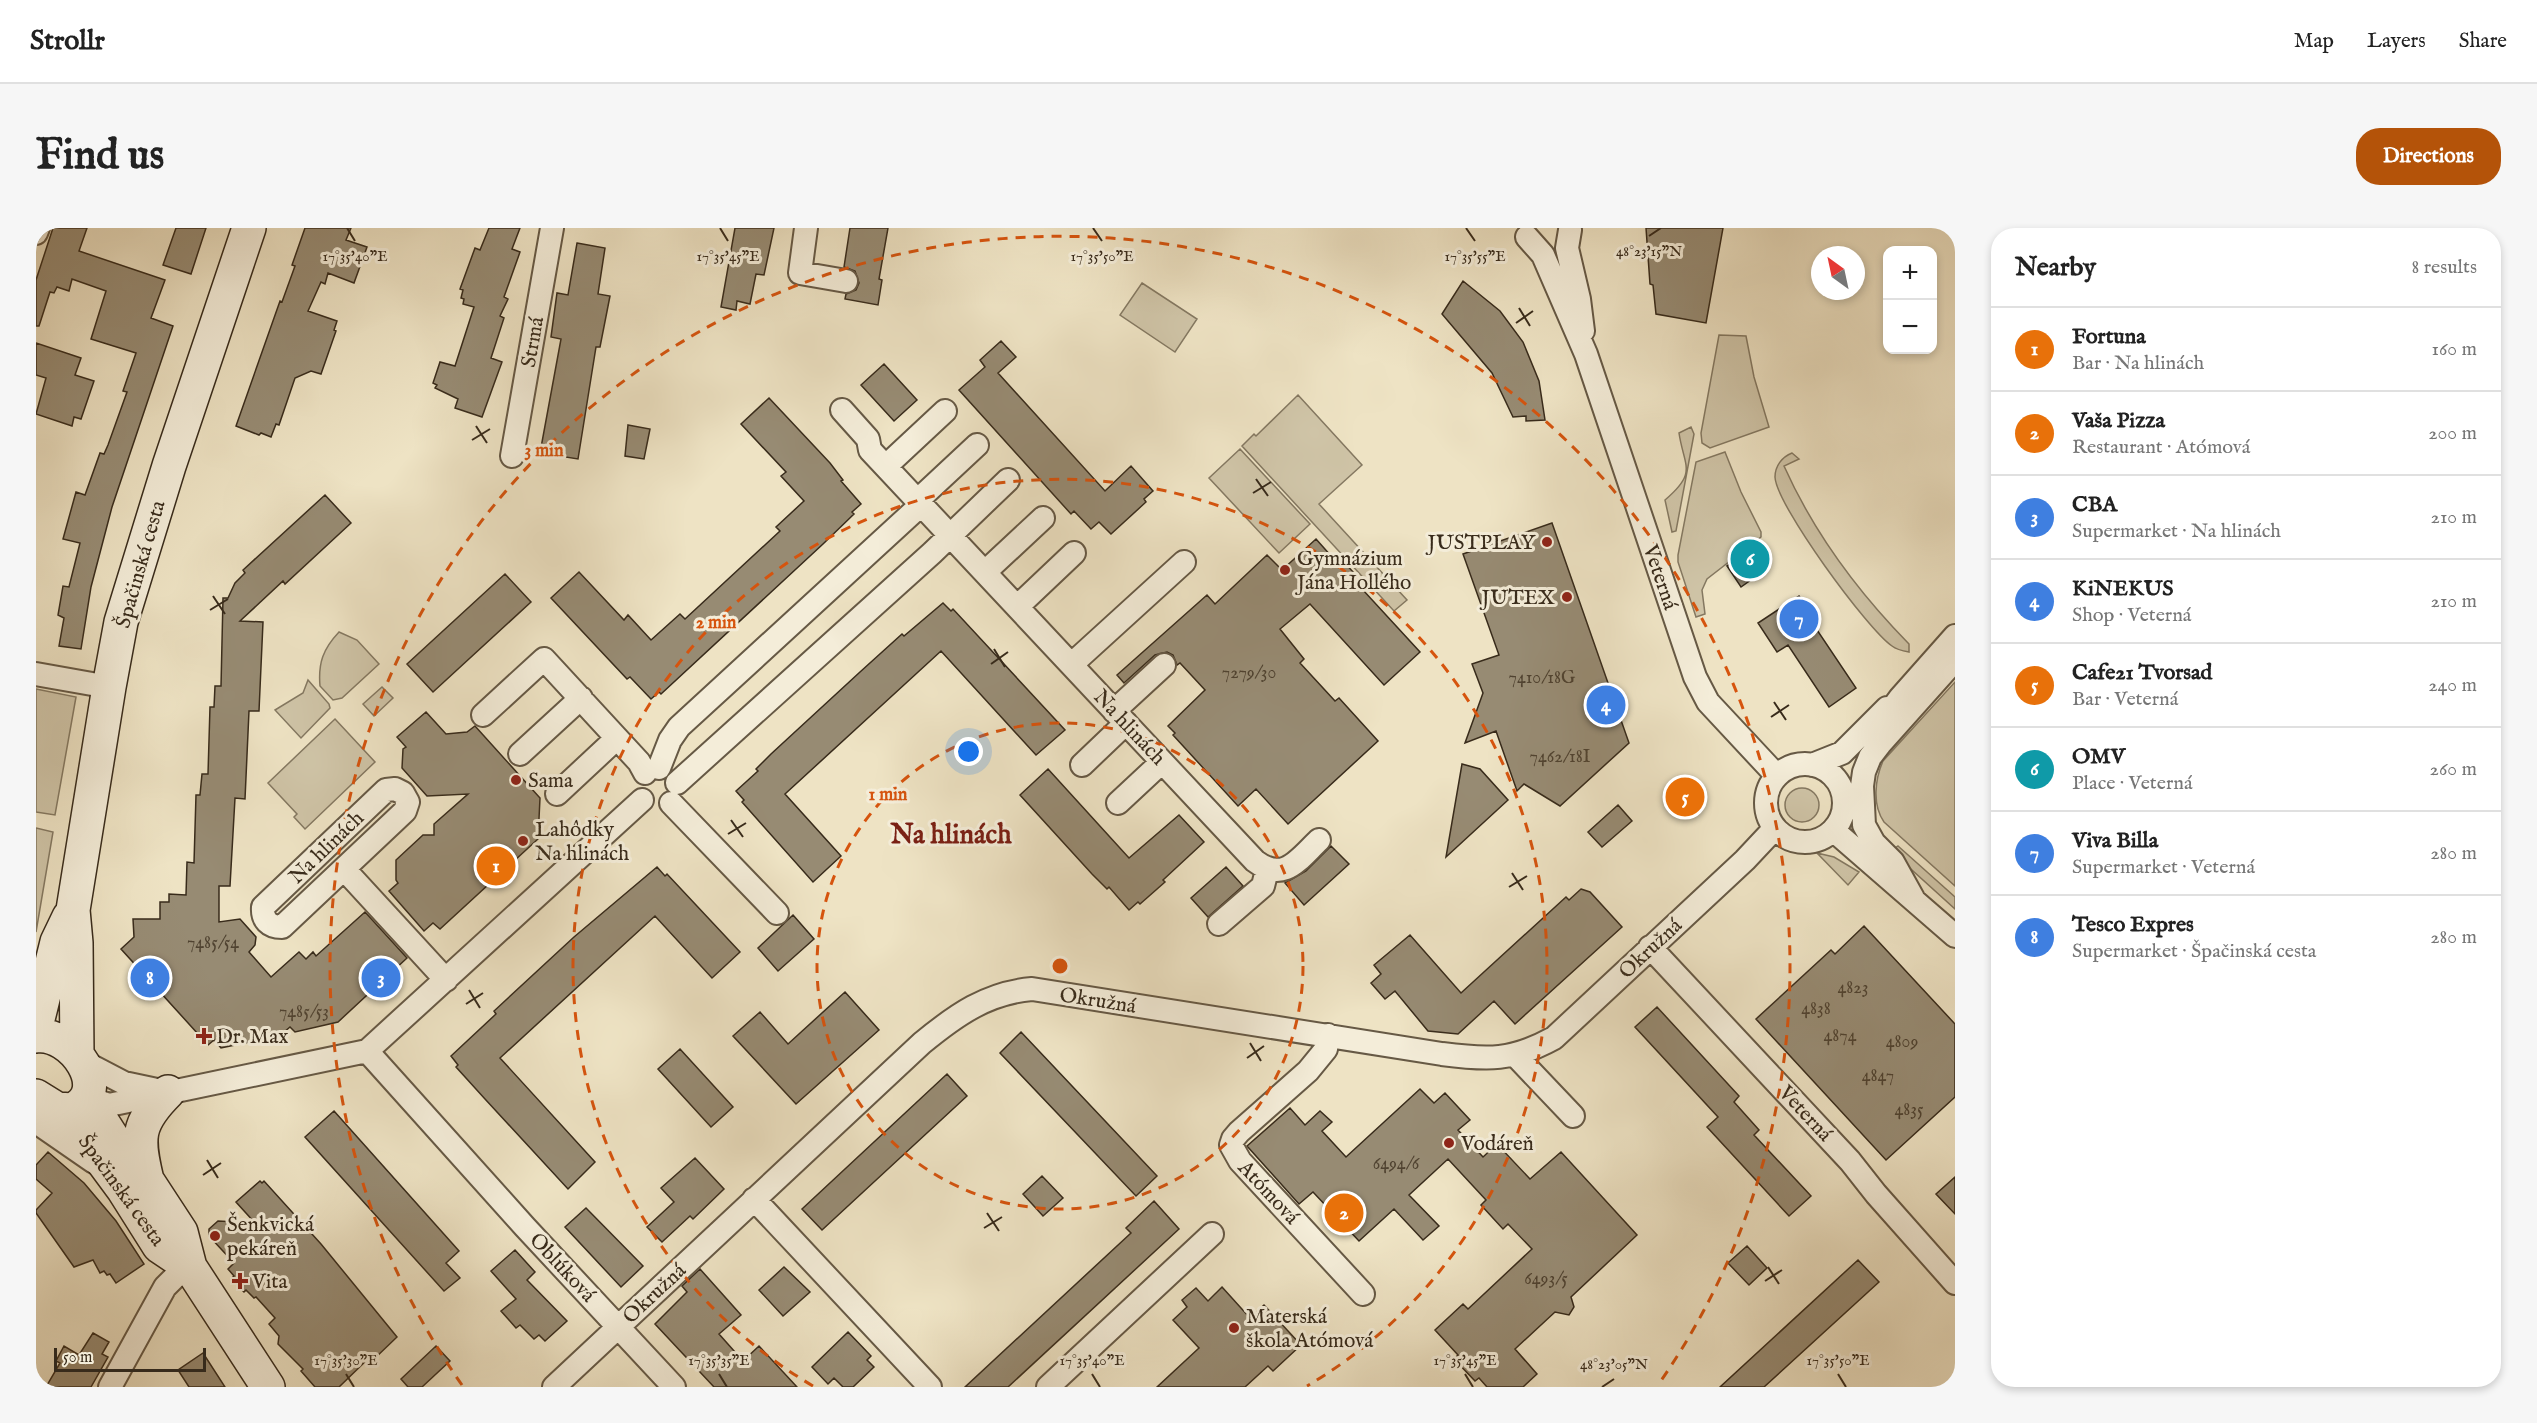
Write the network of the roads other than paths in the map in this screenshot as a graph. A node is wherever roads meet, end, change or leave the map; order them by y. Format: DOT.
graph roads {
  1 [pos="38,228"];
  2 [pos="249,228"];
  3 [pos="552,228"];
  4 [pos="806,228"];
  5 [pos="1570,229"];
  6 [pos="1523,232"];
  7 [pos="36,233"];
  8 [pos="846,281"];
  9 [pos="1587,354"];
  10 [pos="842,410"];
  11 [pos="945,411"];
  12 [pos="977,445"];
  13 [pos="512,456"];
  14 [pos="886,466"];
  15 [pos="1008,480"];
  16 [pos="920,502"];
  17 [pos="1043,518"];
  18 [pos="951,535"];
  19 [pos="1074,553"];
  20 [pos="1184,562"];
  21 [pos="985,572"];
  22 [pos="1017,607"];
  23 [pos="1955,636"];
  24 [pos="1955,660"];
  25 [pos="1072,664"];
  26 [pos="1164,665"];
  27 [pos="36,674"];
  28 [pos="109,687"];
  29 [pos="581,698"];
  30 [pos="1900,698"];
  31 [pos="483,715"];
  32 [pos="1120,717"];
  33 [pos="616,738"];
  34 [pos="520,754"];
  35 [pos="1162,762"];
  36 [pos="1082,765"];
  37 [pos="1812,765"];
  38 [pos="652,770"];
  39 [pos="1777,776"];
  40 [pos="674,793"];
  41 [pos="1842,793"];
  42 [pos="557,794"];
  43 [pos="642,800"];
  44 [pos="1118,803"];
  45 [pos="1775,828"];
  46 [pos="1833,830"];
  47 [pos="1319,840"];
  48 [pos="344,868"];
  49 [pos="1267,870"];
  50 [pos="1913,898"];
  51 [pos="73,910"];
  52 [pos="777,913"];
  53 [pos="1219,924"];
  54 [pos="1955,936"];
  55 [pos="1650,947"];
  56 [pos="446,980"];
  57 [pos="36,1027"];
  58 [pos="1328,1035"];
  59 [pos="36,1036"];
  60 [pos="368,1051"];
  61 [pos="1515,1056"];
  62 [pos="79,1057"];
  63 [pos="168,1092"];
  64 [pos="61,1104"];
  65 [pos="1573,1116"];
  66 [pos="133,1182"];
  67 [pos="754,1199"];
  68 [pos="1212,1234"];
  69 [pos="190,1267"];
  70 [pos="1955,1283"];
  71 [pos="1363,1294"];
  72 [pos="618,1326"];
  73 [pos="110,1387"];
  74 [pos="268,1387"];
  75 [pos="554,1387"];
  76 [pos="674,1387"];
  77 [pos="930,1387"];
  78 [pos="1048,1387"];
  1 -- 7 [label="street"];
  2 -- 28 [label="street, Špačinská cesta"];
  3 -- 13 [label="street, Strmá"];
  4 -- 8 [label="street"];
  5 -- 6 [label="street"];
  5 -- 9 [label="street, Veterná"];
  6 -- 9 [label="street, Veterná"];
  9 -- 39 [label="street, Veterná"];
  10 -- 14 [label="street, Na hlinách"];
  11 -- 14 [label="street"];
  12 -- 16 [label="street"];
  14 -- 16 [label="street, Na hlinách"];
  15 -- 18 [label="street"];
  16 -- 18 [label="street, Na hlinách"];
  16 -- 38 [label="street"];
  17 -- 21 [label="street"];
  18 -- 21 [label="street, Na hlinách"];
  18 -- 40 [label="street"];
  19 -- 22 [label="street"];
  20 -- 25 [label="street"];
  21 -- 22 [label="street, Na hlinách"];
  22 -- 25 [label="street, Na hlinách"];
  23 -- 30 [label="street"];
  24 -- 50 [label="street"];
  25 -- 32 [label="street, Na hlinách"];
  26 -- 32 [label="street"];
  27 -- 28 [label="street"];
  28 -- 51 [label="street, Špačinská cesta"];
  29 -- 31 [label="street"];
  29 -- 33 [label="street"];
  29 -- 34 [label="street"];
  30 -- 37 [label="street"];
  30 -- 41 [label="street"];
  32 -- 35 [label="street, Na hlinách"];
  32 -- 36 [label="street"];
  33 -- 38 [label="street"];
  33 -- 42 [label="street"];
  35 -- 44 [label="street"];
  35 -- 49 [label="street, Na hlinách"];
  37 -- 39 [label="street"];
  37 -- 41 [label="street"];
  38 -- 40 [label="street"];
  38 -- 43 [label="street"];
  39 -- 45 [label="street"];
  40 -- 43 [label="street"];
  40 -- 52 [label="street"];
  41 -- 46 [label="street"];
  43 -- 56 [label="street"];
  45 -- 46 [label="street"];
  45 -- 55 [label="street, Okružná"];
  46 -- 50 [label="street"];
  47 -- 49 [label="street"];
  48 -- 48 [label="street, Na hlinách"];
  48 -- 56 [label="street, Na hlinách"];
  49 -- 53 [label="street"];
  50 -- 54 [label="street"];
  51 -- 57 [label="street, Špačinská cesta"];
  51 -- 62 [label="street, Špačinská cesta"];
  55 -- 61 [label="street, Okružná"];
  55 -- 70 [label="street, Veterná"];
  56 -- 60 [label="street"];
  58 -- 61 [label="street, Okružná"];
  58 -- 67 [label="street, Okružná"];
  58 -- 71 [label="street, Atómová"];
  59 -- 62 [label="street"];
  60 -- 63 [label="street"];
  60 -- 72 [label="street, Oblúková"];
  61 -- 65 [label="street"];
  62 -- 63 [label="street"];
  62 -- 64 [label="street, Špačinská cesta"];
  63 -- 64 [label="street"];
  63 -- 66 [label="street, Špačinská cesta"];
  64 -- 66 [label="street, Špačinská cesta"];
  66 -- 69 [label="street, Špačinská cesta"];
  67 -- 72 [label="street, Okružná"];
  67 -- 77 [label="street"];
  68 -- 78 [label="street"];
  69 -- 73 [label="street"];
  69 -- 74 [label="street, Špačinská cesta"];
  72 -- 75 [label="street, Okružná"];
  72 -- 76 [label="street, Oblúková"];
}
